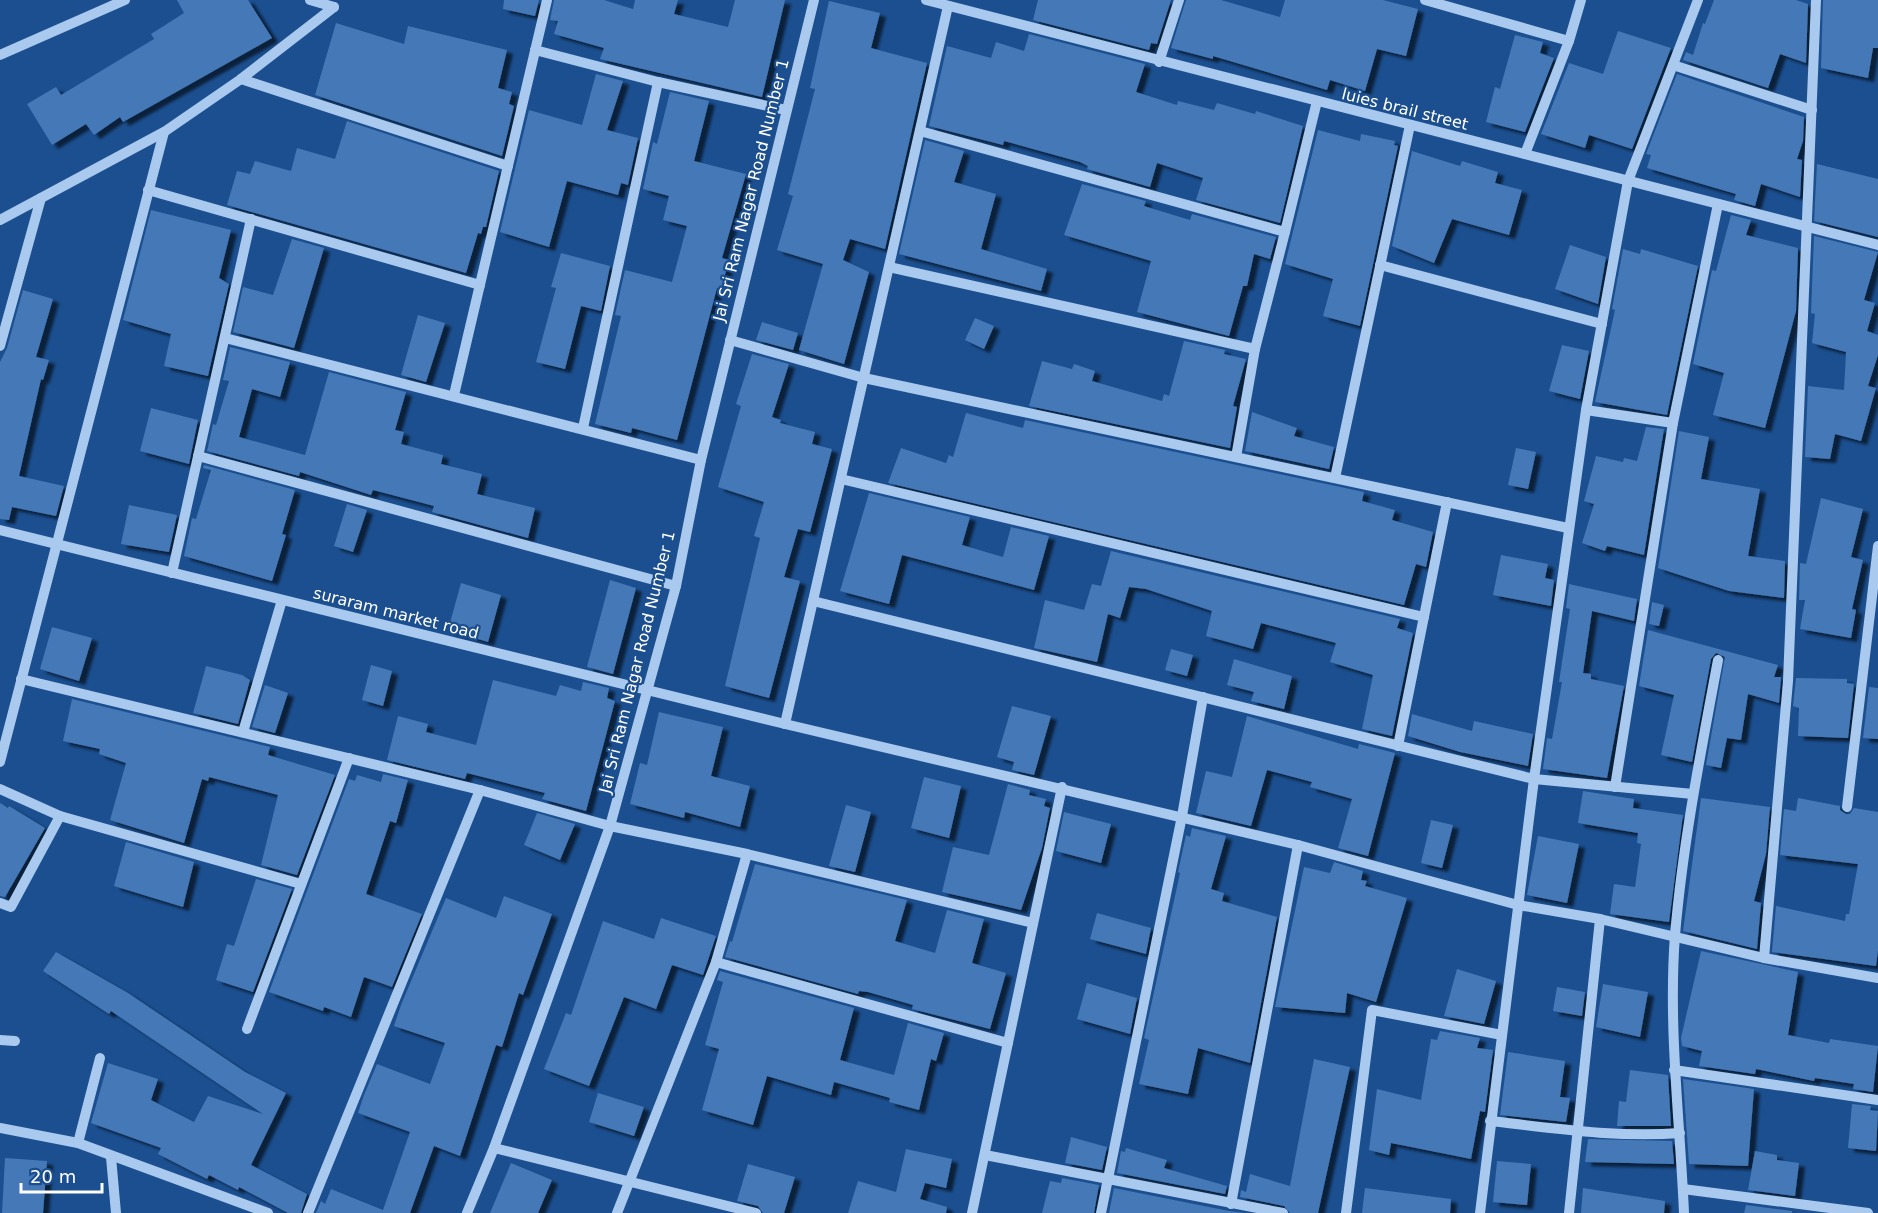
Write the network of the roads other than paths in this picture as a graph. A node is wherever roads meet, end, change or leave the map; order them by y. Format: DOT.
graph roads {
  1 [pos="125,0"];
  2 [pos="310,0"];
  3 [pos="547,0"];
  4 [pos="814,0"];
  5 [pos="926,0"];
  6 [pos="1179,0"];
  7 [pos="1425,0"];
  8 [pos="1581,0"];
  9 [pos="1698,0"];
  10 [pos="1816,0"];
  11 [pos="948,6"];
  12 [pos="1569,41"];
  13 [pos="535,50"];
  14 [pos="0,55"];
  15 [pos="1159,62"];
  16 [pos="1673,65"];
  17 [pos="241,79"];
  18 [pos="658,82"];
  19 [pos="1317,101"];
  20 [pos="786,110"];
  21 [pos="1812,110"];
  22 [pos="1410,125"];
  23 [pos="920,131"];
  24 [pos="164,132"];
  25 [pos="1525,154"];
  26 [pos="508,166"];
  27 [pos="1628,181"];
  28 [pos="148,190"];
  29 [pos="41,198"];
  30 [pos="1718,204"];
  31 [pos="251,219"];
  32 [pos="0,220"];
  33 [pos="1808,227"];
  34 [pos="1285,232"];
  35 [pos="1878,245"];
  36 [pos="1380,265"];
  37 [pos="889,267"];
  38 [pos="480,285"];
  39 [pos="1602,324"];
  40 [pos="225,338"];
  41 [pos="730,339"];
  42 [pos="0,346"];
  43 [pos="1255,350"];
  44 [pos="864,378"];
  45 [pos="453,395"];
  46 [pos="1586,410"];
  47 [pos="1673,423"];
  48 [pos="583,428"];
  49 [pos="198,456"];
  50 [pos="1236,457"];
  51 [pos="701,460"];
  52 [pos="1335,478"];
  53 [pos="841,479"];
  54 [pos="1447,502"];
  55 [pos="1568,528"];
  56 [pos="0,530"];
  57 [pos="56,544"];
  58 [pos="1878,546"];
  59 [pos="172,573"];
  60 [pos="676,586"];
  61 [pos="282,600"];
  62 [pos="813,601"];
  63 [pos="1424,617"];
  64 [pos="1718,660"];
  65 [pos="21,679"];
  66 [pos="647,690"];
  67 [pos="1203,697"];
  68 [pos="5,721"];
  69 [pos="785,724"];
  70 [pos="243,732"];
  71 [pos="1398,746"];
  72 [pos="349,758"];
  73 [pos="0,762"];
  74 [pos="1533,779"];
  75 [pos="1062,787"];
  76 [pos="1615,787"];
  77 [pos="0,789"];
  78 [pos="480,790"];
  79 [pos="1693,794"];
  80 [pos="1847,807"];
  81 [pos="60,816"];
  82 [pos="1182,816"];
  83 [pos="610,826"];
  84 [pos="1298,845"];
  85 [pos="747,855"];
  86 [pos="301,884"];
  87 [pos="0,903"];
  88 [pos="1518,904"];
  89 [pos="1600,919"];
  90 [pos="1033,923"];
  91 [pos="1675,936"];
  92 [pos="1764,958"];
  93 [pos="716,962"];
  94 [pos="1878,978"];
  95 [pos="247,1029"];
  96 [pos="1502,1035"];
  97 [pos="0,1040"];
  98 [pos="15,1041"];
  99 [pos="1008,1043"];
  100 [pos="99,1058"];
  101 [pos="1674,1070"];
  102 [pos="1878,1100"];
  103 [pos="1490,1121"];
  104 [pos="0,1128"];
  105 [pos="1578,1131"];
  106 [pos="1680,1133"];
  107 [pos="78,1143"];
  108 [pos="494,1148"];
  109 [pos="985,1155"];
  110 [pos="111,1157"];
  111 [pos="1108,1180"];
  112 [pos="631,1182"];
  113 [pos="1683,1189"];
  114 [pos="1231,1204"];
  115 [pos="116,1213"];
  116 [pos="268,1213"];
  117 [pos="308,1213"];
  118 [pos="467,1213"];
  119 [pos="617,1213"];
  120 [pos="756,1213"];
  121 [pos="972,1213"];
  122 [pos="1101,1213"];
  123 [pos="1283,1213"];
  124 [pos="1346,1213"];
  125 [pos="1480,1213"];
  126 [pos="1569,1213"];
  127 [pos="1684,1213"];
  128 [pos="1868,1213"];
  1 -- 14 [label="street"];
  2 -- 17 [label="street"];
  3 -- 13 [label="street"];
  4 -- 20 [label="street, Jai Sri Ram Nagar Road Number 1"];
  5 -- 11 [label="street, luies brail street"];
  6 -- 15 [label="street"];
  7 -- 12 [label="street"];
  8 -- 12 [label="street"];
  9 -- 16 [label="street"];
  10 -- 21 [label="street"];
  11 -- 15 [label="street, luies brail street"];
  11 -- 23 [label="street"];
  12 -- 25 [label="street"];
  13 -- 18 [label="street"];
  13 -- 26 [label="street"];
  15 -- 19 [label="street, luies brail street"];
  16 -- 21 [label="street"];
  16 -- 27 [label="street"];
  17 -- 24 [label="street"];
  17 -- 26 [label="street"];
  18 -- 20 [label="street"];
  18 -- 48 [label="street"];
  19 -- 22 [label="street, luies brail street"];
  19 -- 34 [label="street"];
  20 -- 41 [label="street, Jai Sri Ram Nagar Road Number 1"];
  21 -- 33 [label="street"];
  22 -- 25 [label="street, luies brail street"];
  22 -- 36 [label="street"];
  23 -- 34 [label="street"];
  23 -- 37 [label="street"];
  24 -- 28 [label="street"];
  24 -- 29 [label="street"];
  25 -- 27 [label="street, luies brail street"];
  26 -- 38 [label="street"];
  27 -- 30 [label="street, luies brail street"];
  27 -- 39 [label="street"];
  28 -- 31 [label="street"];
  28 -- 57 [label="street"];
  29 -- 32 [label="street"];
  29 -- 42 [label="street"];
  30 -- 33 [label="street, luies brail street"];
  30 -- 47 [label="street"];
  31 -- 38 [label="street"];
  31 -- 40 [label="street"];
  33 -- 35 [label="street, luies brail street"];
  33 -- 92 [label="street"];
  34 -- 43 [label="street"];
  36 -- 39 [label="street"];
  36 -- 52 [label="street"];
  37 -- 43 [label="street"];
  37 -- 44 [label="street"];
  38 -- 45 [label="street"];
  39 -- 46 [label="street"];
  40 -- 45 [label="street"];
  40 -- 49 [label="street"];
  41 -- 44 [label="street"];
  41 -- 51 [label="street, Jai Sri Ram Nagar Road Number 1"];
  43 -- 50 [label="street"];
  44 -- 50 [label="street"];
  44 -- 53 [label="street"];
  45 -- 48 [label="street"];
  46 -- 47 [label="street"];
  46 -- 55 [label="street"];
  47 -- 76 [label="street"];
  48 -- 51 [label="street"];
  49 -- 59 [label="street"];
  49 -- 60 [label="street"];
  50 -- 52 [label="street"];
  51 -- 60 [label="street, Jai Sri Ram Nagar Road Number 1"];
  52 -- 54 [label="street"];
  53 -- 62 [label="street"];
  53 -- 63 [label="street"];
  54 -- 55 [label="street"];
  54 -- 63 [label="street"];
  55 -- 74 [label="street"];
  56 -- 57 [label="street, suraram market road"];
  57 -- 59 [label="street, suraram market road"];
  57 -- 65 [label="street"];
  58 -- 80 [label="street"];
  59 -- 61 [label="street, suraram market road"];
  60 -- 66 [label="street, Jai Sri Ram Nagar Road Number 1"];
  61 -- 66 [label="street, suraram market road"];
  61 -- 70 [label="street"];
  62 -- 67 [label="street"];
  62 -- 69 [label="street"];
  63 -- 71 [label="street"];
  64 -- 79 [label="street"];
  65 -- 68 [label="street"];
  65 -- 70 [label="street"];
  66 -- 69 [label="street, suraram market road"];
  66 -- 83 [label="street, Jai Sri Ram Nagar Road Number 1"];
  67 -- 71 [label="street"];
  67 -- 82 [label="street"];
  68 -- 73 [label="street"];
  69 -- 75 [label="street, suraram market road"];
  70 -- 72 [label="street"];
  71 -- 74 [label="street"];
  72 -- 78 [label="street"];
  72 -- 86 [label="street"];
  74 -- 76 [label="street"];
  74 -- 88 [label="street"];
  75 -- 82 [label="street, suraram market road"];
  75 -- 90 [label="street"];
  76 -- 79 [label="street"];
  77 -- 81 [label="street"];
  78 -- 83 [label="street"];
  78 -- 117 [label="street"];
  79 -- 91 [label="street"];
  81 -- 86 [label="street"];
  81 -- 87 [label="street"];
  82 -- 84 [label="street, suraram market road"];
  82 -- 111 [label="street"];
  83 -- 85 [label="street"];
  83 -- 108 [label="street, Jai Sri Ram Nagar Road Number 1"];
  84 -- 88 [label="street, suraram market road"];
  84 -- 114 [label="street"];
  85 -- 90 [label="street"];
  85 -- 93 [label="street"];
  86 -- 95 [label="street"];
  88 -- 89 [label="street, suraram market road"];
  88 -- 96 [label="street"];
  89 -- 91 [label="street, suraram market road"];
  89 -- 105 [label="street"];
  90 -- 99 [label="street"];
  91 -- 92 [label="street, suraram market road"];
  91 -- 101 [label="street"];
  92 -- 94 [label="street, suraram market road"];
  93 -- 99 [label="street"];
  93 -- 112 [label="street"];
  96 -- 103 [label="street"];
  96 -- 124 [label="street"];
  97 -- 98 [label="street"];
  99 -- 109 [label="street"];
  100 -- 107 [label="street"];
  101 -- 102 [label="street"];
  101 -- 106 [label="street"];
  103 -- 105 [label="street"];
  103 -- 125 [label="street"];
  104 -- 107 [label="street"];
  105 -- 106 [label="street"];
  105 -- 126 [label="street"];
  106 -- 113 [label="street"];
  107 -- 110 [label="street"];
  108 -- 112 [label="street"];
  108 -- 118 [label="street, Jai Sri Ram Nagar Road Number 1"];
  109 -- 111 [label="street"];
  109 -- 121 [label="street"];
  110 -- 115 [label="street"];
  110 -- 116 [label="street"];
  111 -- 114 [label="street"];
  111 -- 122 [label="street"];
  112 -- 119 [label="street"];
  112 -- 120 [label="street"];
  113 -- 127 [label="street"];
  113 -- 128 [label="street"];
  114 -- 123 [label="street"];
}
